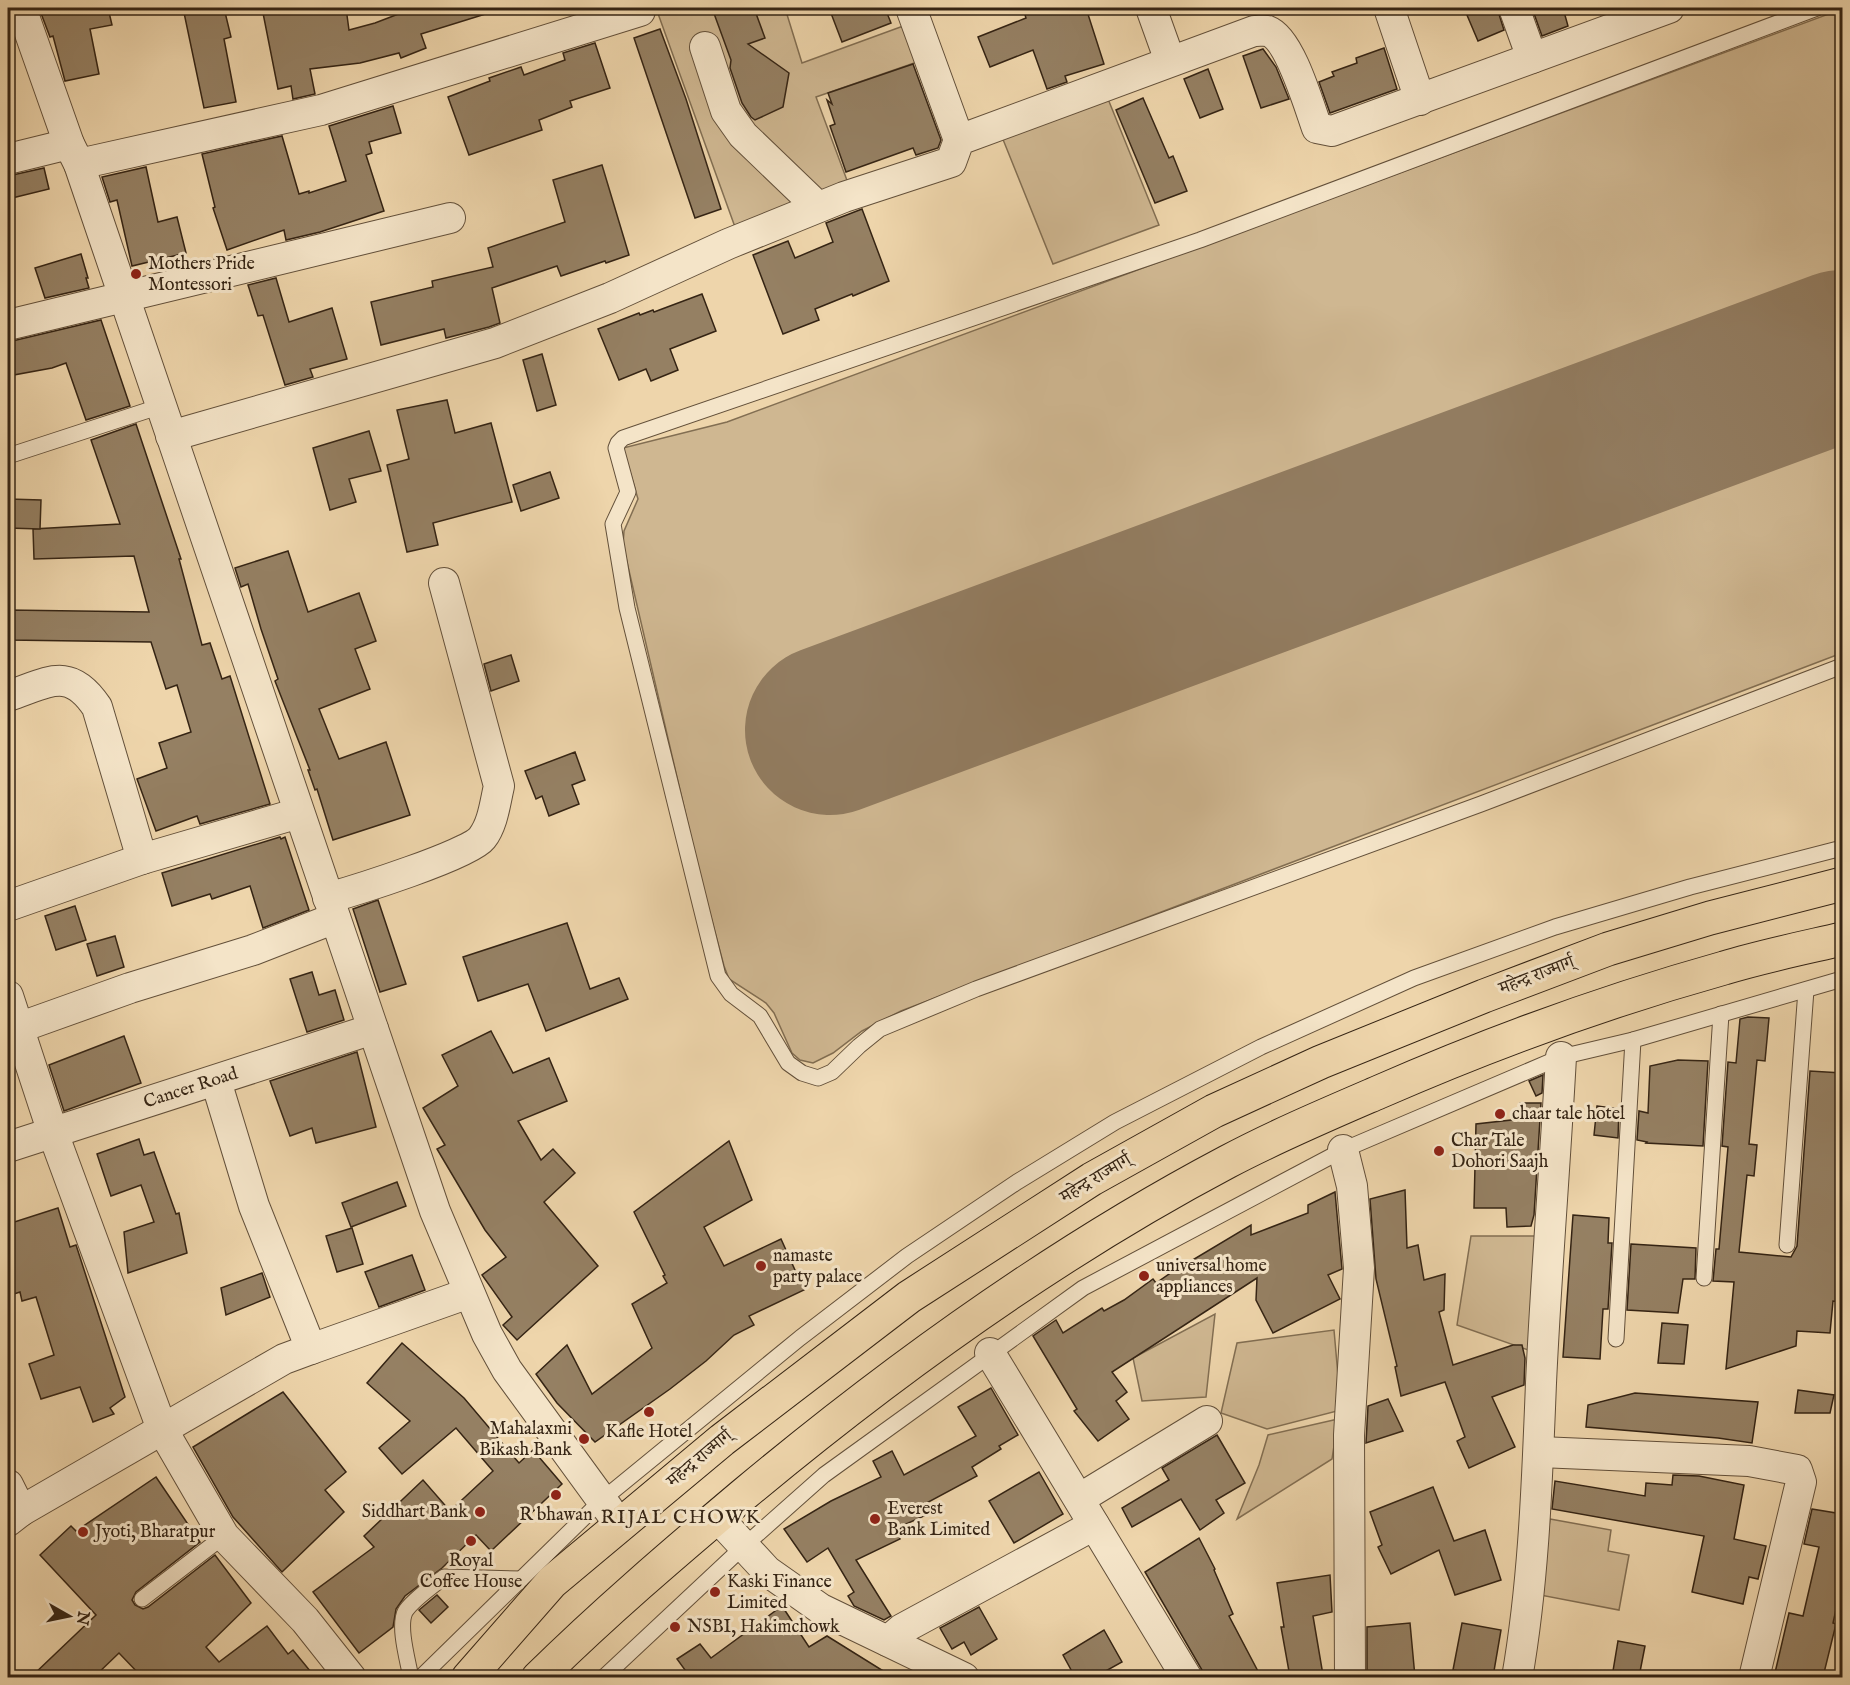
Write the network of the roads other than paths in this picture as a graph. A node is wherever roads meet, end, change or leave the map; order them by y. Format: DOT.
graph roads {
  1 [pos="21,8"];
  2 [pos="911,8"];
  3 [pos="1151,8"];
  4 [pos="1389,8"];
  5 [pos="1514,8"];
  6 [pos="1669,8"];
  7 [pos="1817,8"];
  8 [pos="640,11"];
  9 [pos="705,47"];
  10 [pos="1532,58"];
  11 [pos="1170,61"];
  12 [pos="1420,100"];
  13 [pos="959,140"];
  14 [pos="74,154"];
  15 [pos="8,159"];
  16 [pos="818,207"];
  17 [pos="450,218"];
  18 [pos="123,297"];
  19 [pos="8,325"];
  20 [pos="160,406"];
  21 [pos="171,436"];
  22 [pos="8,456"];
  23 [pos="444,583"];
  24 [pos="1842,666"];
  25 [pos="8,696"];
  26 [pos="299,813"];
  27 [pos="1842,848"];
  28 [pos="141,859"];
  29 [pos="1842,884"];
  30 [pos="8,906"];
  31 [pos="331,908"];
  32 [pos="1842,939"];
  33 [pos="1842,979"];
  34 [pos="1806,990"];
  35 [pos="8,996"];
  36 [pos="1721,1014"];
  37 [pos="18,1028"];
  38 [pos="373,1029"];
  39 [pos="1633,1040"];
  40 [pos="1561,1057"];
  41 [pos="216,1081"];
  42 [pos="53,1133"];
  43 [pos="8,1147"];
  44 [pos="1344,1150"];
  45 [pos="1787,1245"];
  46 [pos="1704,1278"];
  47 [pos="469,1293"];
  48 [pos="1616,1339"];
  49 [pos="311,1349"];
  50 [pos="990,1353"];
  51 [pos="1207,1421"];
  52 [pos="162,1429"];
  53 [pos="1540,1452"];
  54 [pos="12,1506"];
  55 [pos="1087,1512"];
  56 [pos="611,1513"];
  57 [pos="717,1516"];
  58 [pos="224,1536"];
  59 [pos="743,1546"];
  60 [pos="521,1579"];
  61 [pos="142,1599"];
  62 [pos="888,1641"];
  63 [pos="351,1677"];
  64 [pos="411,1677"];
  65 [pos="420,1677"];
  66 [pos="468,1677"];
  67 [pos="538,1677"];
  68 [pos="603,1677"];
  69 [pos="964,1677"];
  70 [pos="1187,1677"];
  71 [pos="1350,1677"];
  72 [pos="1517,1677"];
  73 [pos="1754,1677"];
  1 -- 14 [label="street"];
  2 -- 13 [label="street"];
  3 -- 11 [label="street"];
  4 -- 12 [label="street"];
  5 -- 10 [label="street"];
  6 -- 10 [label="street"];
  7 -- 24 [label="lane"];
  8 -- 14 [label="street"];
  9 -- 16 [label="street"];
  10 -- 12 [label="street"];
  11 -- 12 [label="street"];
  11 -- 13 [label="street"];
  13 -- 16 [label="street"];
  14 -- 15 [label="street"];
  14 -- 18 [label="street"];
  16 -- 21 [label="street"];
  17 -- 18 [label="street"];
  18 -- 19 [label="street"];
  18 -- 20 [label="street"];
  20 -- 21 [label="street"];
  20 -- 22 [label="lane"];
  21 -- 26 [label="street"];
  23 -- 31 [label="street"];
  25 -- 28 [label="street"];
  26 -- 28 [label="street"];
  26 -- 31 [label="street"];
  27 -- 56 [label="lane"];
  28 -- 30 [label="street"];
  29 -- 56 [label="highway, महेन्द्र राज्मार्ग्"];
  31 -- 37 [label="street"];
  31 -- 38 [label="street"];
  32 -- 57 [label="highway"];
  33 -- 34 [label="lane"];
  34 -- 36 [label="lane"];
  34 -- 45 [label="lane"];
  35 -- 37 [label="street"];
  36 -- 39 [label="lane"];
  36 -- 46 [label="lane"];
  37 -- 42 [label="street"];
  38 -- 41 [label="street, Cancer Road"];
  38 -- 47 [label="street"];
  39 -- 40 [label="lane"];
  39 -- 48 [label="lane"];
  40 -- 44 [label="lane"];
  40 -- 53 [label="street"];
  41 -- 42 [label="street, Cancer Road"];
  41 -- 49 [label="street"];
  42 -- 43 [label="street, Cancer Road"];
  42 -- 52 [label="street"];
  44 -- 50 [label="lane"];
  44 -- 71 [label="street"];
  47 -- 49 [label="street"];
  47 -- 56 [label="street"];
  49 -- 52 [label="street"];
  50 -- 55 [label="street"];
  50 -- 59 [label="lane"];
  51 -- 55 [label="street"];
  52 -- 54 [label="street"];
  52 -- 58 [label="street"];
  53 -- 72 [label="street"];
  53 -- 73 [label="street"];
  55 -- 62 [label="street"];
  55 -- 70 [label="street"];
  56 -- 60 [label="lane"];
  56 -- 66 [label="highway, महेन्द्र राज्मार्ग्"];
  57 -- 59 [label="street"];
  57 -- 67 [label="highway"];
  58 -- 61 [label="lane"];
  58 -- 63 [label="street"];
  59 -- 62 [label="street"];
  59 -- 68 [label="lane"];
  60 -- 64 [label="lane"];
  60 -- 65 [label="lane"];
  62 -- 69 [label="street"];
}
